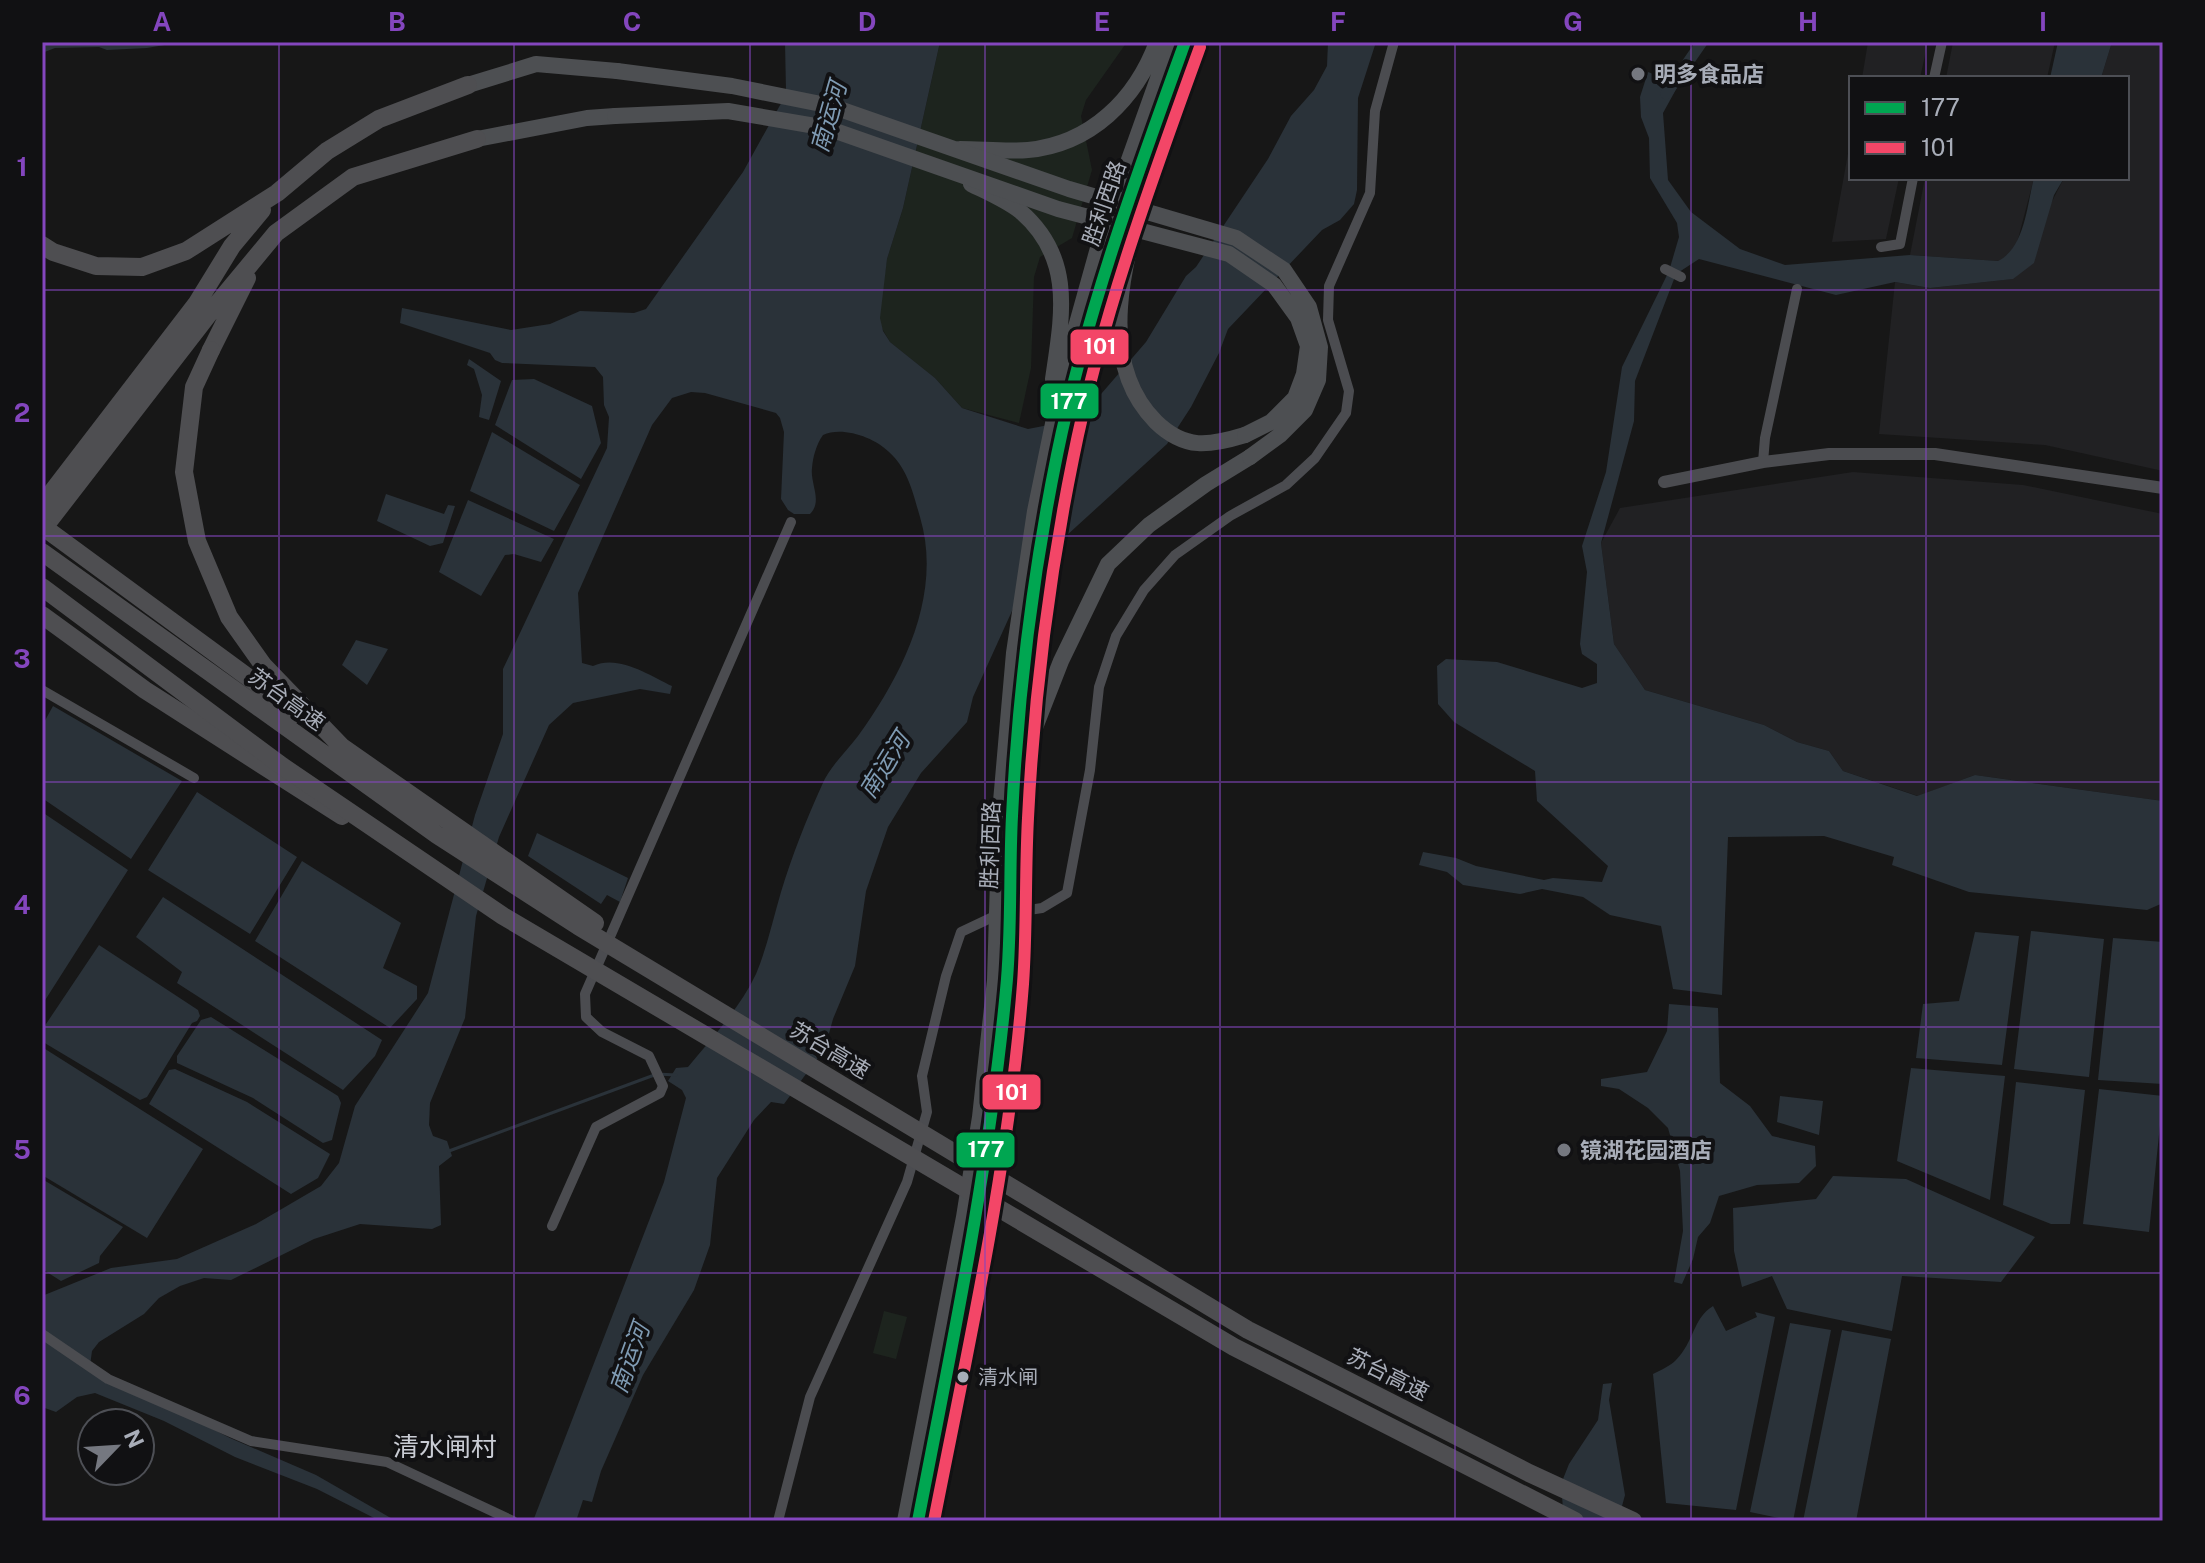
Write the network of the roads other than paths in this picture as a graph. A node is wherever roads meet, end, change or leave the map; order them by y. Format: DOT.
graph roads {
  1 [pos="1157,42"];
  2 [pos="1171,42"];
  3 [pos="1186,42"];
  4 [pos="1394,42"];
  5 [pos="1942,42"];
  6 [pos="1934,76"];
  7 [pos="468,85"];
  8 [pos="477,139"];
  9 [pos="955,149"];
  10 [pos="945,169"];
  11 [pos="1913,180"];
  12 [pos="277,193"];
  13 [pos="42,245"];
  14 [pos="1881,247"];
  15 [pos="261,251"];
  16 [pos="1665,269"];
  17 [pos="1681,277"];
  18 [pos="1797,289"];
  19 [pos="1763,462"];
  20 [pos="1664,482"];
  21 [pos="2163,488"];
  22 [pos="42,505"];
  23 [pos="1035,511"];
  24 [pos="791,522"];
  25 [pos="42,528"];
  26 [pos="42,552"];
  27 [pos="42,587"];
  28 [pos="42,615"];
  29 [pos="42,690"];
  30 [pos="342,747"];
  31 [pos="194,778"];
  32 [pos="1012,813"];
  33 [pos="1003,915"];
  34 [pos="503,916"];
  35 [pos="735,1021"];
  36 [pos="552,1226"];
  37 [pos="42,1334"];
  38 [pos="513,1521"];
  39 [pos="778,1521"];
  40 [pos="905,1521"];
  41 [pos="918,1521"];
  42 [pos="1575,1521"];
  43 [pos="1633,1521"];
  1 -- 9 [label="main road"];
  2 -- 23 [label="main road, 胜利西路"];
  3 -- 10 [label="main road, bridge"];
  3 -- 32 [label="main road, 胜利西路"];
  4 -- 33 [label="street"];
  5 -- 6 [label="street"];
  7 -- 9 [label="main road, bridge"];
  7 -- 12 [label="highway"];
  8 -- 10 [label="main road, bridge"];
  8 -- 15 [label="highway"];
  9 -- 32 [label="main road, bridge"];
  10 -- 23 [label="main road, bridge"];
  11 -- 14 [label="street"];
  12 -- 13 [label="highway"];
  12 -- 22 [label="highway"];
  15 -- 25 [label="highway"];
  15 -- 30 [label="highway, bridge"];
  16 -- 17 [label="street"];
  18 -- 19 [label="street"];
  19 -- 20 [label="street"];
  19 -- 21 [label="street"];
  23 -- 33 [label="main road, 胜利西路"];
  24 -- 36 [label="street"];
  25 -- 30 [label="highway, bridge"];
  26 -- 35 [label="highway, 苏台高速, bridge"];
  27 -- 34 [label="highway, bridge"];
  28 -- 34 [label="highway, bridge"];
  29 -- 31 [label="street"];
  30 -- 35 [label="highway, bridge"];
  32 -- 33 [label="main road, 胜利西路"];
  33 -- 39 [label="street"];
  33 -- 40 [label="main road, 胜利西路"];
  33 -- 41 [label="main road, 胜利西路"];
  34 -- 42 [label="highway, bridge"];
  35 -- 43 [label="highway, 苏台高速, bridge"];
  37 -- 38 [label="street"];
}
